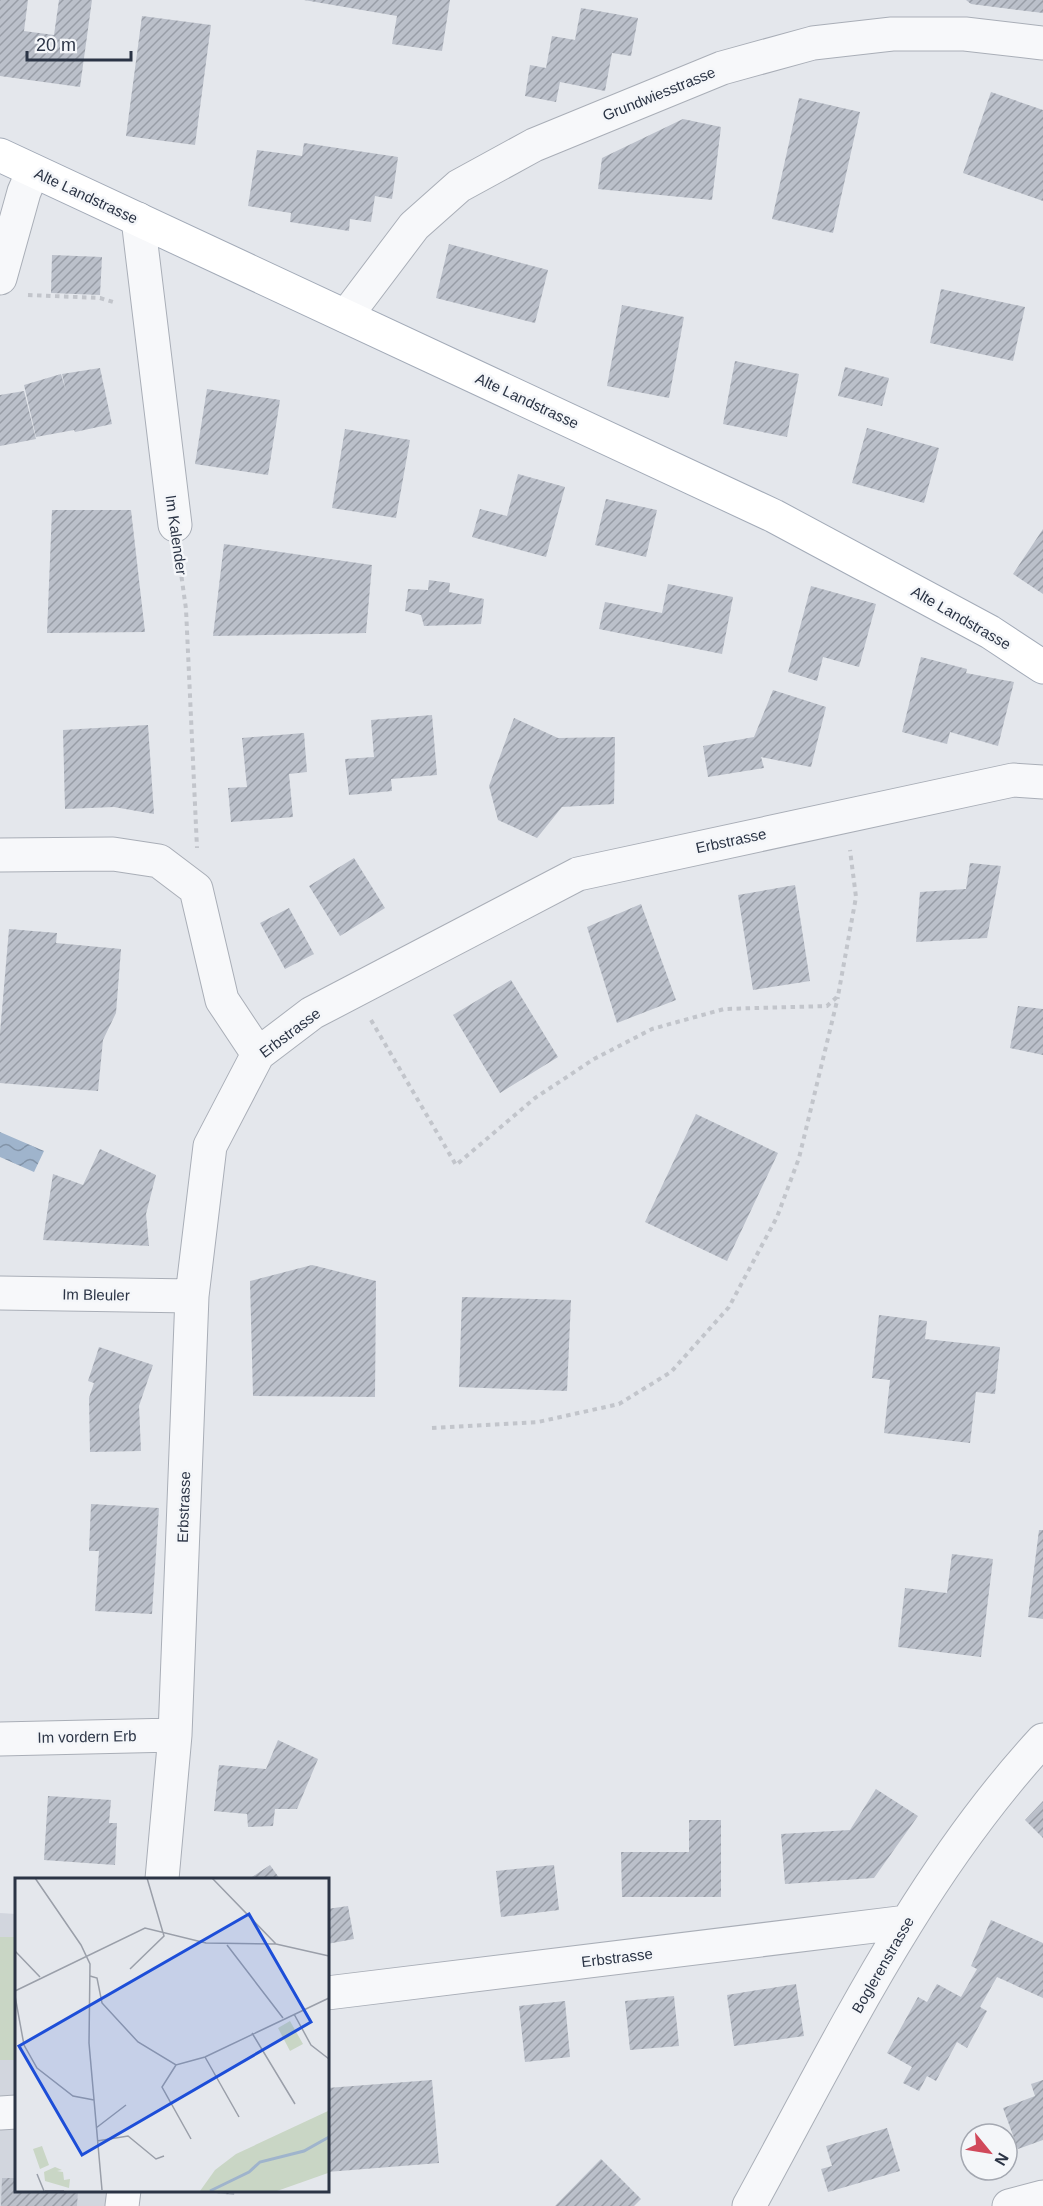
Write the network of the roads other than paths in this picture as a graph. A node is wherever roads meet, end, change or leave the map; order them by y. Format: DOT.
graph roads {
  1 [pos="1043,43"];
  2 [pos="0,155"];
  3 [pos="33,171"];
  4 [pos="138,219"];
  5 [pos="11,286"];
  6 [pos="346,316"];
  7 [pos="175,525"];
  8 [pos="1043,667"];
  9 [pos="1043,782"];
  10 [pos="0,855"];
  11 [pos="258,1054"];
  12 [pos="0,1293"];
  13 [pos="192,1296"];
  14 [pos="175,1735"];
  15 [pos="0,1739"];
  16 [pos="1043,1740"];
  17 [pos="162,1878"];
  18 [pos="908,1922"];
  19 [pos="328,1993"];
  20 [pos="15,2112"];
  21 [pos="0,2113"];
  22 [pos="124,2191"];
  23 [pos="1043,2197"];
  24 [pos="122,2206"];
  25 [pos="749,2206"];
  26 [pos="1009,2206"];
  1 -- 6 [label="street, Grundwiesstrasse"];
  2 -- 3 [label="main road, Alte Landstrasse"];
  3 -- 4 [label="main road, Alte Landstrasse"];
  3 -- 5 [label="street"];
  4 -- 6 [label="main road, Alte Landstrasse"];
  4 -- 7 [label="street, Im Kalender"];
  6 -- 8 [label="main road, Alte Landstrasse"];
  9 -- 11 [label="street, Erbstrasse"];
  10 -- 11 [label="street"];
  11 -- 13 [label="street, Erbstrasse"];
  12 -- 13 [label="street, Im Bleuler"];
  13 -- 14 [label="street, Erbstrasse"];
  14 -- 15 [label="street, Im vordern Erb"];
  14 -- 17 [label="street, Erbstrasse"];
  16 -- 18 [label="street, Boglerenstrasse"];
  18 -- 19 [label="street, Erbstrasse"];
  18 -- 25 [label="street, Boglerenstrasse"];
  20 -- 21 [label="street"];
  22 -- 24 [label="street"];
  23 -- 26 [label="street"];
}
